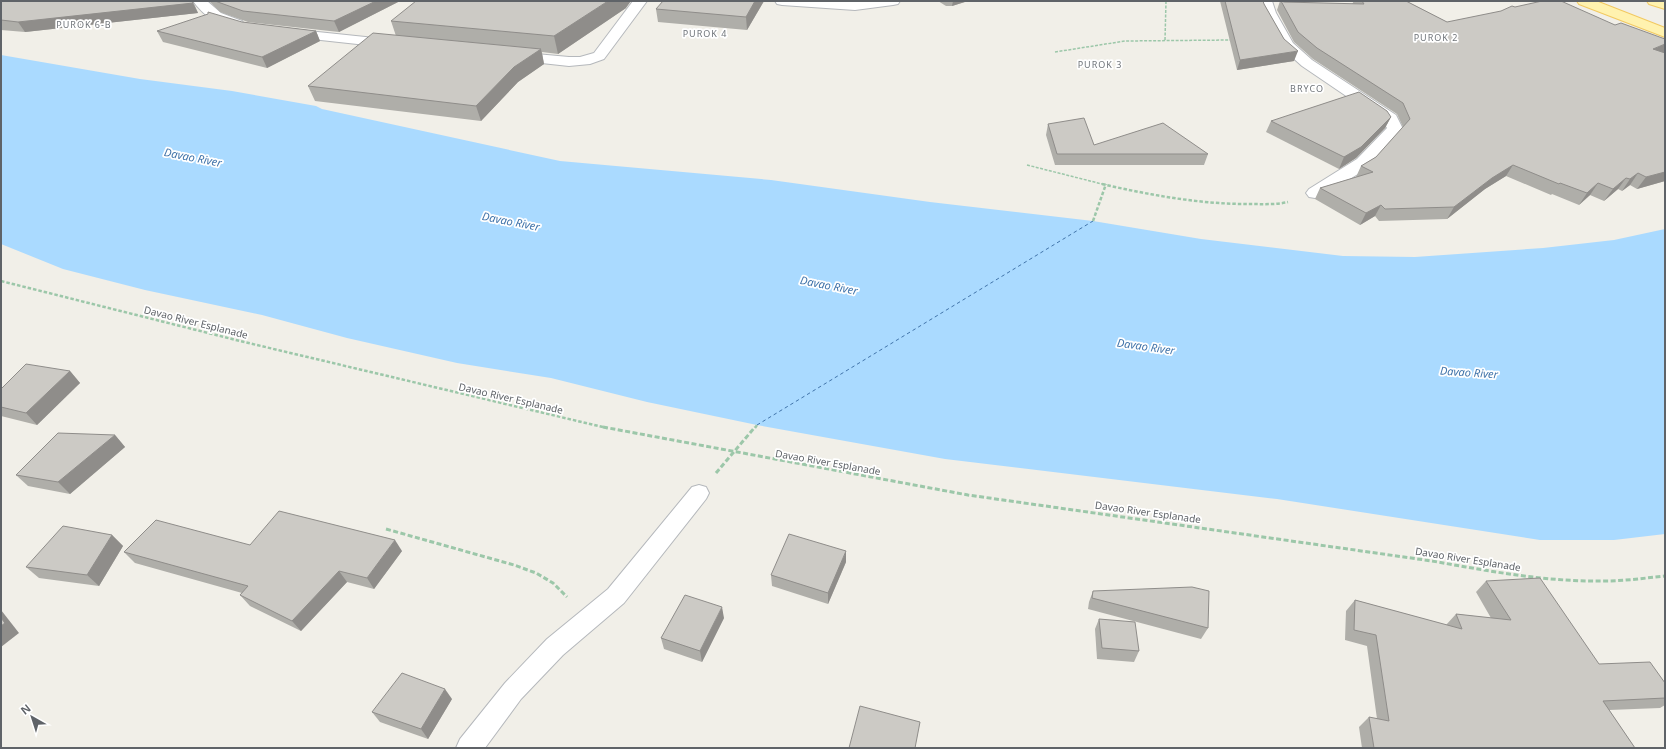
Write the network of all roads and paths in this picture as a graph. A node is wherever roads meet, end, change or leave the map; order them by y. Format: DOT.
graph roads {
  1 [pos="200,1"];
  2 [pos="640,1"];
  3 [pos="782,1"];
  4 [pos="894,1"];
  5 [pos="1166,1"];
  6 [pos="1265,1"];
  7 [pos="1584,1"];
  8 [pos="1654,1"];
  9 [pos="856,4"];
  10 [pos="1665,5"];
  11 [pos="247,27"];
  12 [pos="273,31"];
  13 [pos="394,33"];
  14 [pos="1665,33"];
  15 [pos="1165,40"];
  16 [pos="1234,40"];
  17 [pos="382,43"];
  18 [pos="405,45"];
  19 [pos="1055,52"];
  20 [pos="497,54"];
  21 [pos="1027,165"];
  22 [pos="1106,184"];
  23 [pos="1316,193"];
  24 [pos="1093,221"];
  25 [pos="1,281"];
  26 [pos="757,425"];
  27 [pos="733,453"];
  28 [pos="699,493"];
  29 [pos="386,529"];
  30 [pos="1665,576"];
  31 [pos="585,620"];
  32 [pos="469,748"];
  1 -- 11 [label="street"];
  2 -- 20 [label="street"];
  3 -- 9 [label="street"];
  4 -- 9 [label="street"];
  5 -- 15 [label="path"];
  6 -- 23 [label="street"];
  7 -- 14 [label="main road"];
  8 -- 10 [label="main road"];
  12 -- 17 [label="street"];
  13 -- 17 [label="street"];
  15 -- 16 [label="path"];
  15 -- 19 [label="path"];
  17 -- 18 [label="street"];
  21 -- 22 [label="path"];
  22 -- 23 [label="path"];
  22 -- 24 [label="path"];
  25 -- 27 [label="path, Davao River Esplanade"];
  26 -- 27 [label="path"];
  27 -- 30 [label="path, Davao River Esplanade"];
  28 -- 31 [label="lane"];
  29 -- 31 [label="path"];
  31 -- 32 [label="lane"];
}
